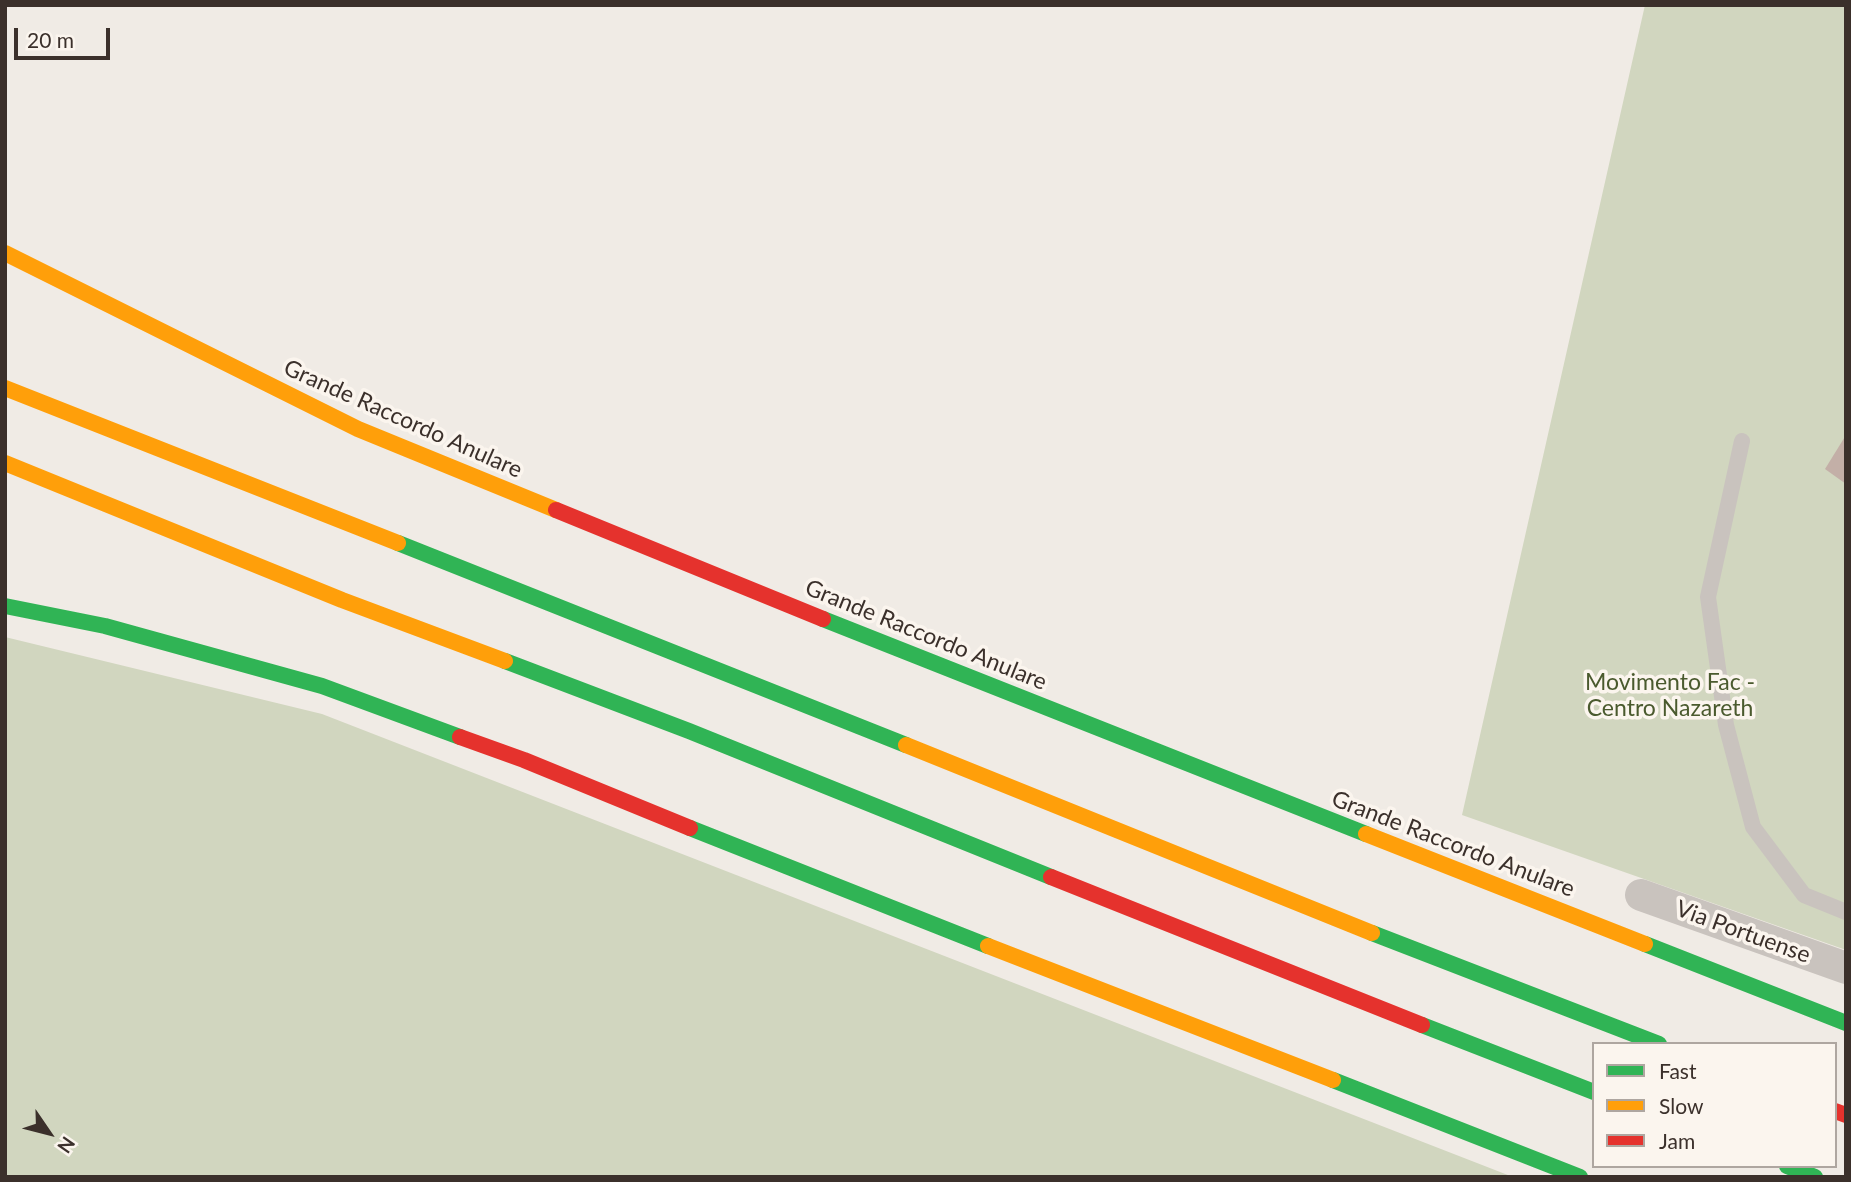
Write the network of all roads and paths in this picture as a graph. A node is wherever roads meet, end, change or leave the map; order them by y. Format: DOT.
graph roads {
  1 [pos="5,253"];
  2 [pos="5,387"];
  3 [pos="1742,441"];
  4 [pos="5,463"];
  5 [pos="5,606"];
  6 [pos="1641,895"];
  7 [pos="1846,912"];
  8 [pos="1846,968"];
  9 [pos="1846,1023"];
  10 [pos="1655,1042"];
  11 [pos="1592,1091"];
  12 [pos="1792,1168"];
  13 [pos="1580,1177"];
  14 [pos="1815,1177"];
  1 -- 9 [label="highway, Grande Raccordo Anulare"];
  2 -- 10 [label="highway"];
  3 -- 7 [label="lane"];
  4 -- 11 [label="highway"];
  5 -- 13 [label="highway"];
  6 -- 8 [label="street, Via Portuense"];
  12 -- 14 [label="highway"];
}
